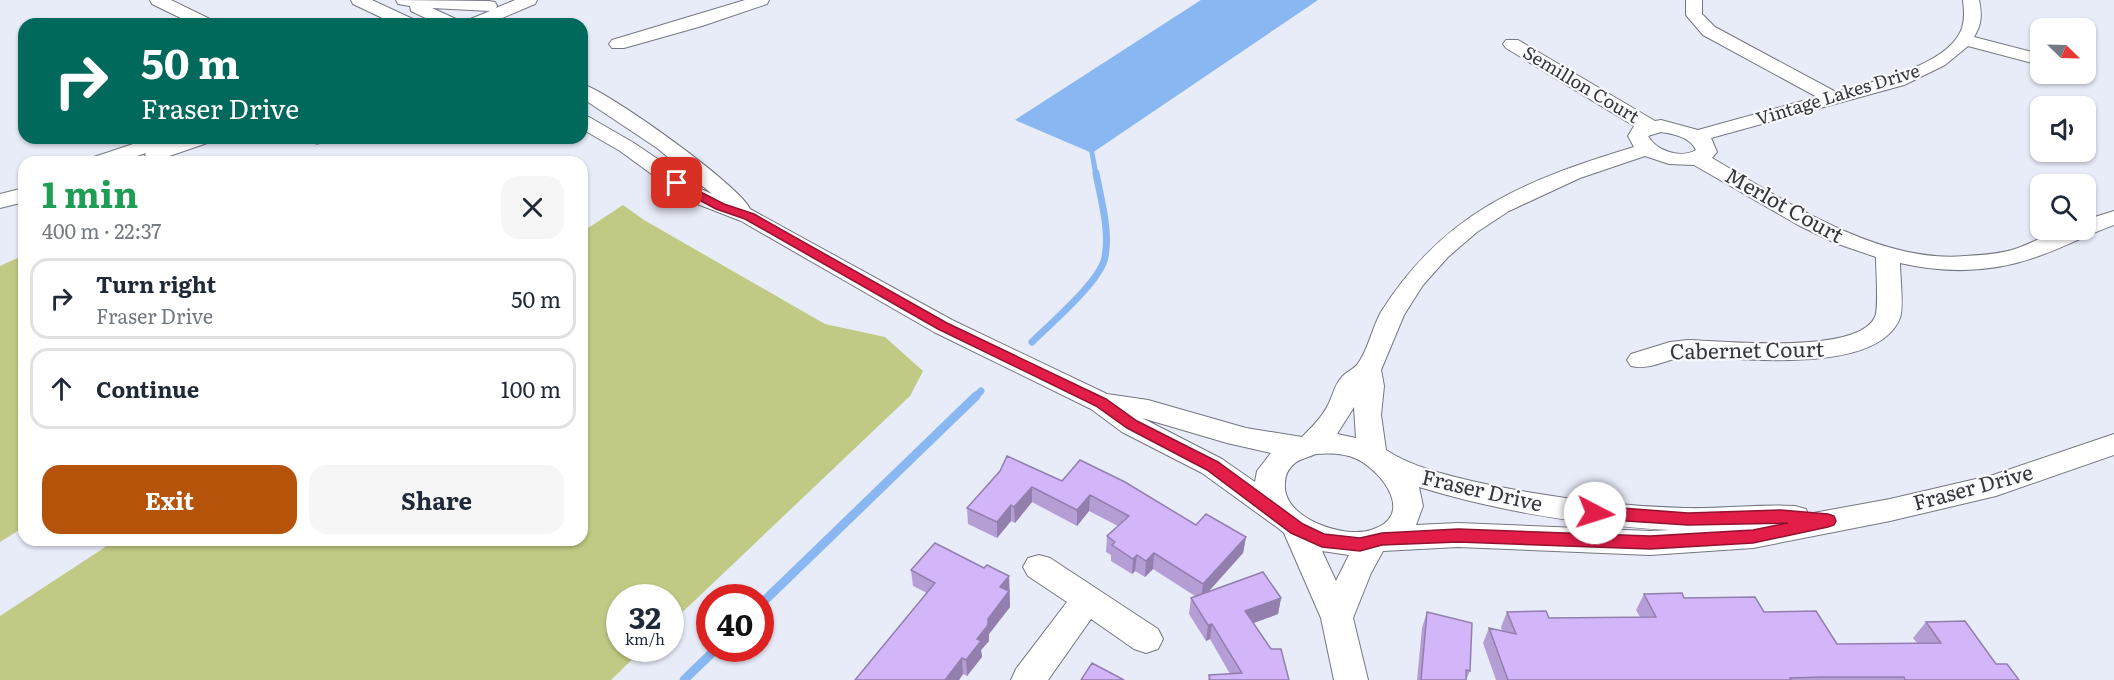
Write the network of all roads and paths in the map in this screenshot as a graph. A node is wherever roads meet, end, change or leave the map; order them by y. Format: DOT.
graph roads {
  1 [pos="158,0"];
  2 [pos="359,0"];
  3 [pos="403,0"];
  4 [pos="529,0"];
  5 [pos="540,0"];
  6 [pos="761,0"];
  7 [pos="1694,0"];
  8 [pos="1971,0"];
  9 [pos="495,3"];
  10 [pos="194,18"];
  11 [pos="393,18"];
  12 [pos="438,18"];
  13 [pos="463,18"];
  14 [pos="487,18"];
  15 [pos="515,18"];
  16 [pos="1965,40"];
  17 [pos="618,44"];
  18 [pos="1512,44"];
  19 [pos="2030,57"];
  20 [pos="588,94"];
  21 [pos="1833,98"];
  22 [pos="588,124"];
  23 [pos="1649,138"];
  24 [pos="153,144"];
  25 [pos="186,144"];
  26 [pos="1697,147"];
  27 [pos="116,156"];
  28 [pos="151,156"];
  29 [pos="18,185"];
  30 [pos="0,190"];
  31 [pos="18,196"];
  32 [pos="0,201"];
  33 [pos="749,216"];
  34 [pos="2114,218"];
  35 [pos="2096,224"];
  36 [pos="2053,240"];
  37 [pos="1888,254"];
  38 [pos="1640,360"];
  39 [pos="1368,370"];
  40 [pos="1101,402"];
  41 [pos="2114,444"];
  42 [pos="1308,446"];
  43 [pos="1381,461"];
  44 [pos="1828,521"];
  45 [pos="1291,524"];
  46 [pos="1377,541"];
  47 [pos="1039,567"];
  48 [pos="1087,600"];
  49 [pos="1337,618"];
  50 [pos="1146,639"];
  51 [pos="1028,680"];
  52 [pos="1351,680"];
  1 -- 10 [label="street"];
  2 -- 11 [label="street"];
  3 -- 9 [label="street"];
  3 -- 12 [label="street"];
  4 -- 14 [label="street"];
  5 -- 15 [label="street"];
  6 -- 17 [label="street"];
  7 -- 21 [label="street"];
  8 -- 16 [label="street"];
  9 -- 13 [label="street"];
  16 -- 19 [label="street"];
  16 -- 21 [label="street, Vintage Lakes Drive"];
  18 -- 23 [label="street, Semillon Court"];
  20 -- 33 [label="street"];
  21 -- 26 [label="street, Vintage Lakes Drive"];
  22 -- 33 [label="street"];
  23 -- 26 [label="street"];
  23 -- 26 [label="street"];
  23 -- 39 [label="street"];
  24 -- 27 [label="street"];
  25 -- 28 [label="street"];
  26 -- 37 [label="street, Merlot Court"];
  29 -- 30 [label="street"];
  31 -- 32 [label="street"];
  33 -- 40 [label="street"];
  34 -- 35 [label="street, Merlot Court"];
  36 -- 37 [label="street, Merlot Court"];
  37 -- 38 [label="street, Cabernet Court"];
  39 -- 42 [label="street"];
  39 -- 43 [label="street"];
  40 -- 42 [label="street"];
  40 -- 45 [label="street"];
  41 -- 44 [label="street, Fraser Drive"];
  42 -- 43 [label="street"];
  42 -- 45 [label="street"];
  43 -- 44 [label="street, Fraser Drive"];
  43 -- 46 [label="street"];
  44 -- 46 [label="street, Fraser Drive"];
  45 -- 46 [label="street"];
  45 -- 49 [label="street"];
  46 -- 49 [label="street"];
  47 -- 48 [label="street"];
  48 -- 50 [label="street"];
  48 -- 51 [label="street"];
  49 -- 52 [label="street"];
}
